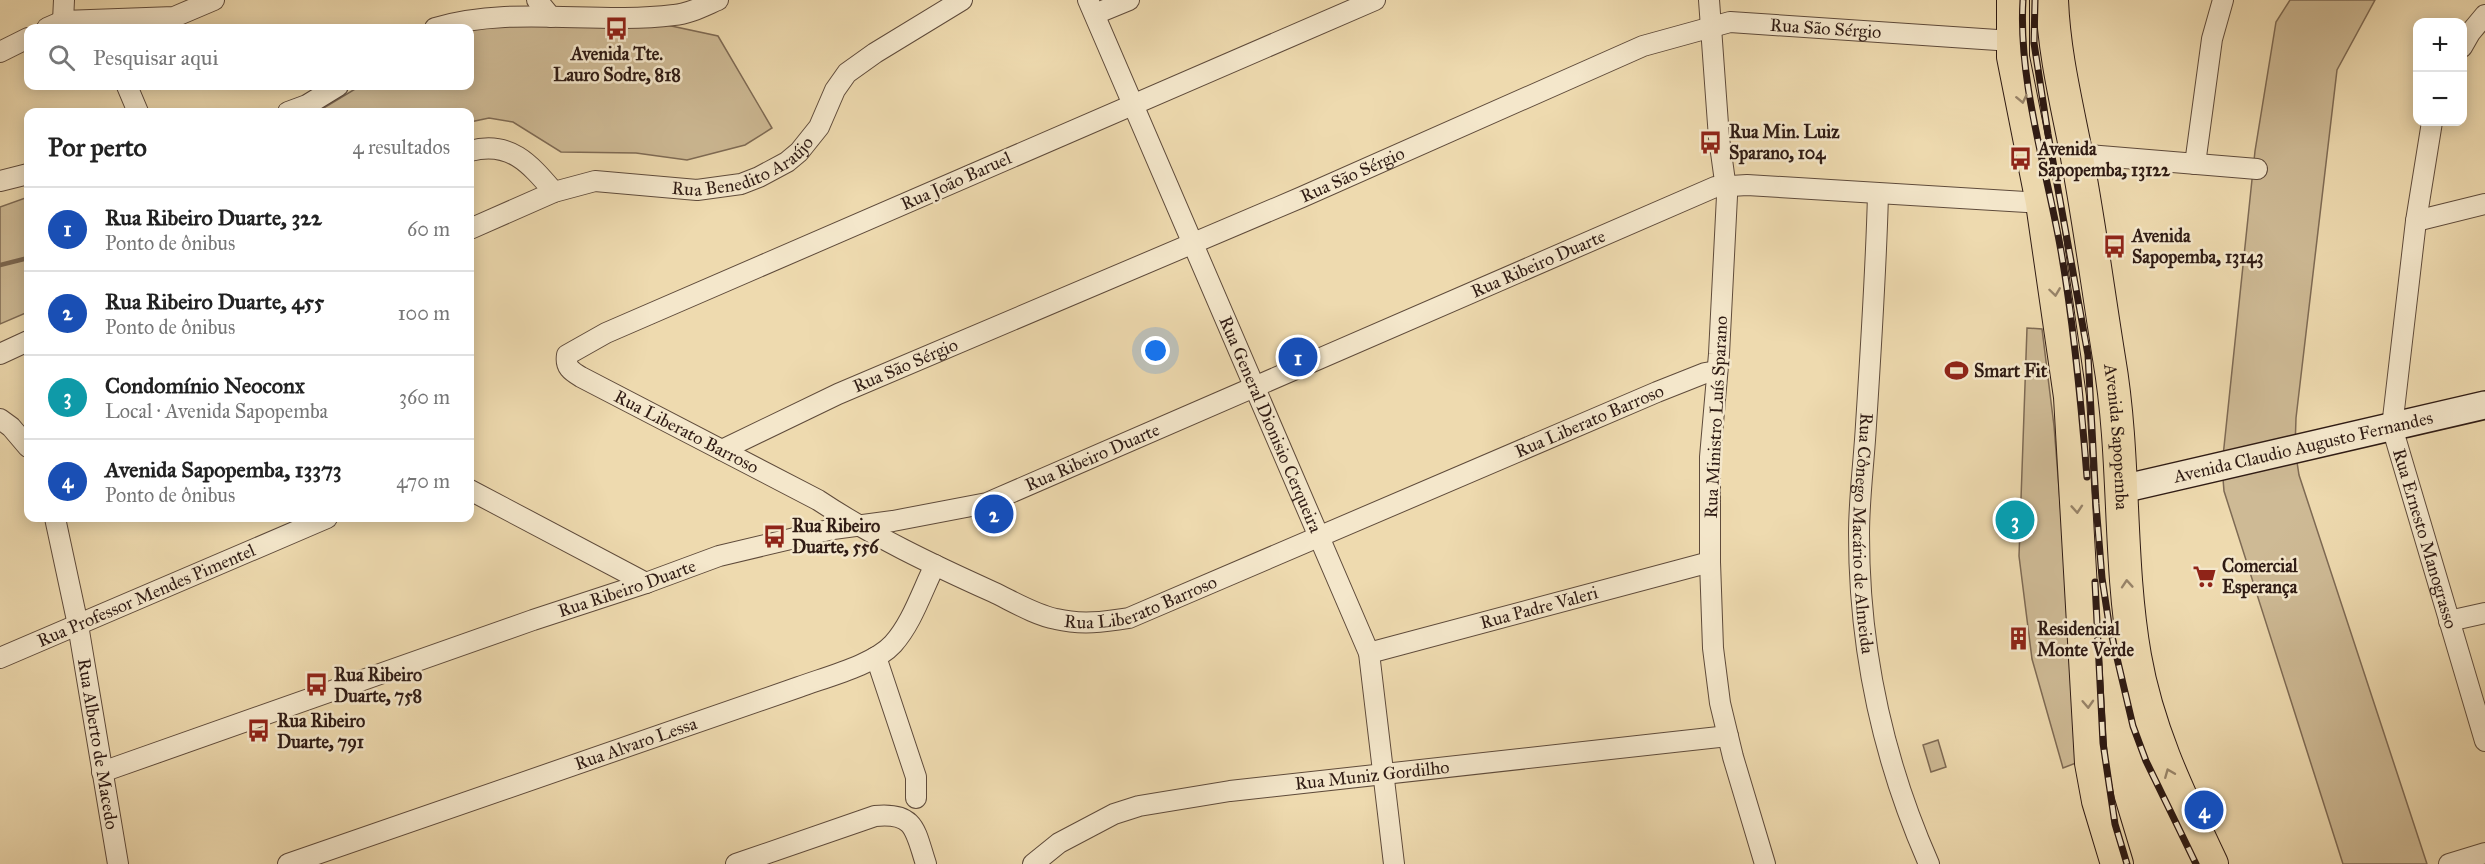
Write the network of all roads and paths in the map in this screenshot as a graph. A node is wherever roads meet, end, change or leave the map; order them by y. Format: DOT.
graph roads {
  1 [pos="64,0"];
  2 [pos="214,0"];
  3 [pos="537,0"];
  4 [pos="718,0"];
  5 [pos="962,0"];
  6 [pos="1129,0"];
  7 [pos="1375,0"];
  8 [pos="1709,0"];
  9 [pos="2013,0"];
  10 [pos="2223,0"];
  11 [pos="1092,7"];
  12 [pos="175,8"];
  13 [pos="2052,11"];
  14 [pos="2485,15"];
  15 [pos="550,17"];
  16 [pos="55,24"];
  17 [pos="102,24"];
  18 [pos="448,24"];
  19 [pos="1711,25"];
  20 [pos="2467,39"];
  21 [pos="24,40"];
  22 [pos="2012,41"];
  23 [pos="0,52"];
  24 [pos="129,90"];
  25 [pos="331,90"];
  26 [pos="1134,103"];
  27 [pos="136,108"];
  28 [pos="299,108"];
  29 [pos="2069,119"];
  30 [pos="2431,126"];
  31 [pos="474,150"];
  32 [pos="2076,153"];
  33 [pos="2195,164"];
  34 [pos="2257,169"];
  35 [pos="24,175"];
  36 [pos="0,181"];
  37 [pos="1725,186"];
  38 [pos="554,192"];
  39 [pos="1878,194"];
  40 [pos="2042,203"];
  41 [pos="2485,204"];
  42 [pos="2416,221"];
  43 [pos="474,227"];
  44 [pos="1193,242"];
  45 [pos="2100,303"];
  46 [pos="24,343"];
  47 [pos="0,354"];
  48 [pos="1717,371"];
  49 [pos="581,377"];
  50 [pos="1254,385"];
  51 [pos="2485,405"];
  52 [pos="2070,409"];
  53 [pos="13,422"];
  54 [pos="2392,427"];
  55 [pos="24,440"];
  56 [pos="722,450"];
  57 [pos="2122,489"];
  58 [pos="474,492"];
  59 [pos="56,522"];
  60 [pos="318,522"];
  61 [pos="859,526"];
  62 [pos="1319,537"];
  63 [pos="1710,562"];
  64 [pos="935,565"];
  65 [pos="646,583"];
  66 [pos="2485,613"];
  67 [pos="2449,621"];
  68 [pos="78,625"];
  69 [pos="1369,653"];
  70 [pos="876,657"];
  71 [pos="0,658"];
  72 [pos="1728,736"];
  73 [pos="2485,741"];
  74 [pos="102,772"];
  75 [pos="1384,775"];
  76 [pos="916,798"];
  77 [pos="2485,852"];
  78 [pos="770,859"];
  79 [pos="118,864"];
  80 [pos="288,864"];
  81 [pos="736,864"];
  82 [pos="926,864"];
  83 [pos="1033,864"];
  84 [pos="1394,864"];
  85 [pos="1765,864"];
  86 [pos="1929,864"];
  87 [pos="2116,864"];
  88 [pos="2212,864"];
  89 [pos="2449,864"];
  1 -- 16 [label="street"];
  2 -- 12 [label="street"];
  3 -- 15 [label="street"];
  4 -- 15 [label="street"];
  5 -- 38 [label="street, Rua Benedito Araújo"];
  6 -- 11 [label="street"];
  7 -- 26 [label="street, Rua João Baruel"];
  8 -- 19 [label="street, Rua Ministro Luís Sparano"];
  9 -- 22 [label="main road"];
  10 -- 33 [label="street"];
  11 -- 26 [label="street, Rua General Dionisio Cerqueira"];
  12 -- 17 [label="street"];
  13 -- 22 [label="main road"];
  13 -- 29 [label="main road, Avenida Sapopemba"];
  14 -- 20 [label="street"];
  15 -- 18 [label="street"];
  19 -- 22 [label="street, Rua São Sérgio"];
  19 -- 37 [label="street, Rua Ministro Luís Sparano"];
  19 -- 44 [label="street, Rua São Sérgio"];
  21 -- 23 [label="street"];
  22 -- 29 [label="main road"];
  22 -- 40 [label="main road, one-way"];
  24 -- 27 [label="street"];
  25 -- 28 [label="street"];
  26 -- 44 [label="street, Rua General Dionisio Cerqueira"];
  26 -- 49 [label="street, Rua João Baruel"];
  29 -- 32 [label="main road, Avenida Sapopemba"];
  30 -- 42 [label="street, Rua Ernesto Manograsso"];
  31 -- 38 [label="street"];
  32 -- 33 [label="street"];
  32 -- 45 [label="main road, Avenida Sapopemba"];
  33 -- 34 [label="street"];
  35 -- 36 [label="street"];
  37 -- 39 [label="street, Rua Ribeiro Duarte"];
  37 -- 48 [label="street, Rua Ministro Luís Sparano"];
  37 -- 50 [label="street, Rua Ribeiro Duarte"];
  38 -- 43 [label="street, Rua Benedito Araújo"];
  39 -- 40 [label="street, Rua Ribeiro Duarte"];
  39 -- 86 [label="street, Rua Cônego Macário de Almeida"];
  40 -- 45 [label="main road"];
  40 -- 52 [label="main road, one-way"];
  41 -- 42 [label="street"];
  42 -- 54 [label="street, Rua Ernesto Manograsso"];
  44 -- 50 [label="street, Rua General Dionisio Cerqueira"];
  44 -- 56 [label="street, Rua São Sérgio"];
  45 -- 57 [label="main road, Avenida Sapopemba"];
  46 -- 47 [label="street"];
  48 -- 62 [label="street, Rua Liberato Barroso"];
  48 -- 63 [label="street, Rua Ministro Luís Sparano"];
  49 -- 56 [label="street, Rua Liberato Barroso"];
  50 -- 61 [label="street, Rua Ribeiro Duarte"];
  50 -- 62 [label="street, Rua General Dionisio Cerqueira"];
  51 -- 54 [label="street, Avenida Claudio Augusto Fernandes"];
  52 -- 57 [label="main road"];
  52 -- 87 [label="main road, one-way"];
  53 -- 55 [label="street"];
  54 -- 57 [label="street, Avenida Claudio Augusto Fernandes"];
  54 -- 67 [label="street, Rua Ernesto Manograsso"];
  56 -- 61 [label="street, Rua Liberato Barroso"];
  88 -- 57 [label="main road, Avenida Sapopemba, one-way"];
  58 -- 65 [label="street"];
  59 -- 68 [label="street, Rua Alberto de Macedo"];
  60 -- 68 [label="street, Rua Professor Mendes Pimentel"];
  61 -- 64 [label="street, Rua Liberato Barroso"];
  61 -- 65 [label="street, Rua Ribeiro Duarte"];
  62 -- 64 [label="street, Rua Liberato Barroso"];
  62 -- 69 [label="street, Rua General Dionisio Cerqueira"];
  63 -- 69 [label="street, Rua Padre Valeri"];
  63 -- 72 [label="street, Rua Ministro Luís Sparano"];
  64 -- 70 [label="street, Rua Alvaro Lessa"];
  65 -- 74 [label="street, Rua Ribeiro Duarte"];
  66 -- 67 [label="street"];
  67 -- 73 [label="street, Rua Ernesto Manograsso"];
  68 -- 71 [label="street, Rua Professor Mendes Pimentel"];
  68 -- 74 [label="street, Rua Alberto de Macedo"];
  69 -- 75 [label="street, Rua General Dionisio Cerqueira"];
  70 -- 76 [label="street"];
  70 -- 80 [label="street, Rua Alvaro Lessa"];
  72 -- 75 [label="street, Rua Muniz Gordilho"];
  72 -- 85 [label="street, Rua Ministro Luís Sparano"];
  74 -- 79 [label="street, Rua Alberto de Macedo"];
  75 -- 83 [label="street, Rua Muniz Gordilho"];
  75 -- 84 [label="street, Rua General Dionisio Cerqueira"];
  77 -- 89 [label="street"];
  78 -- 81 [label="street"];
  78 -- 82 [label="street"];
}
